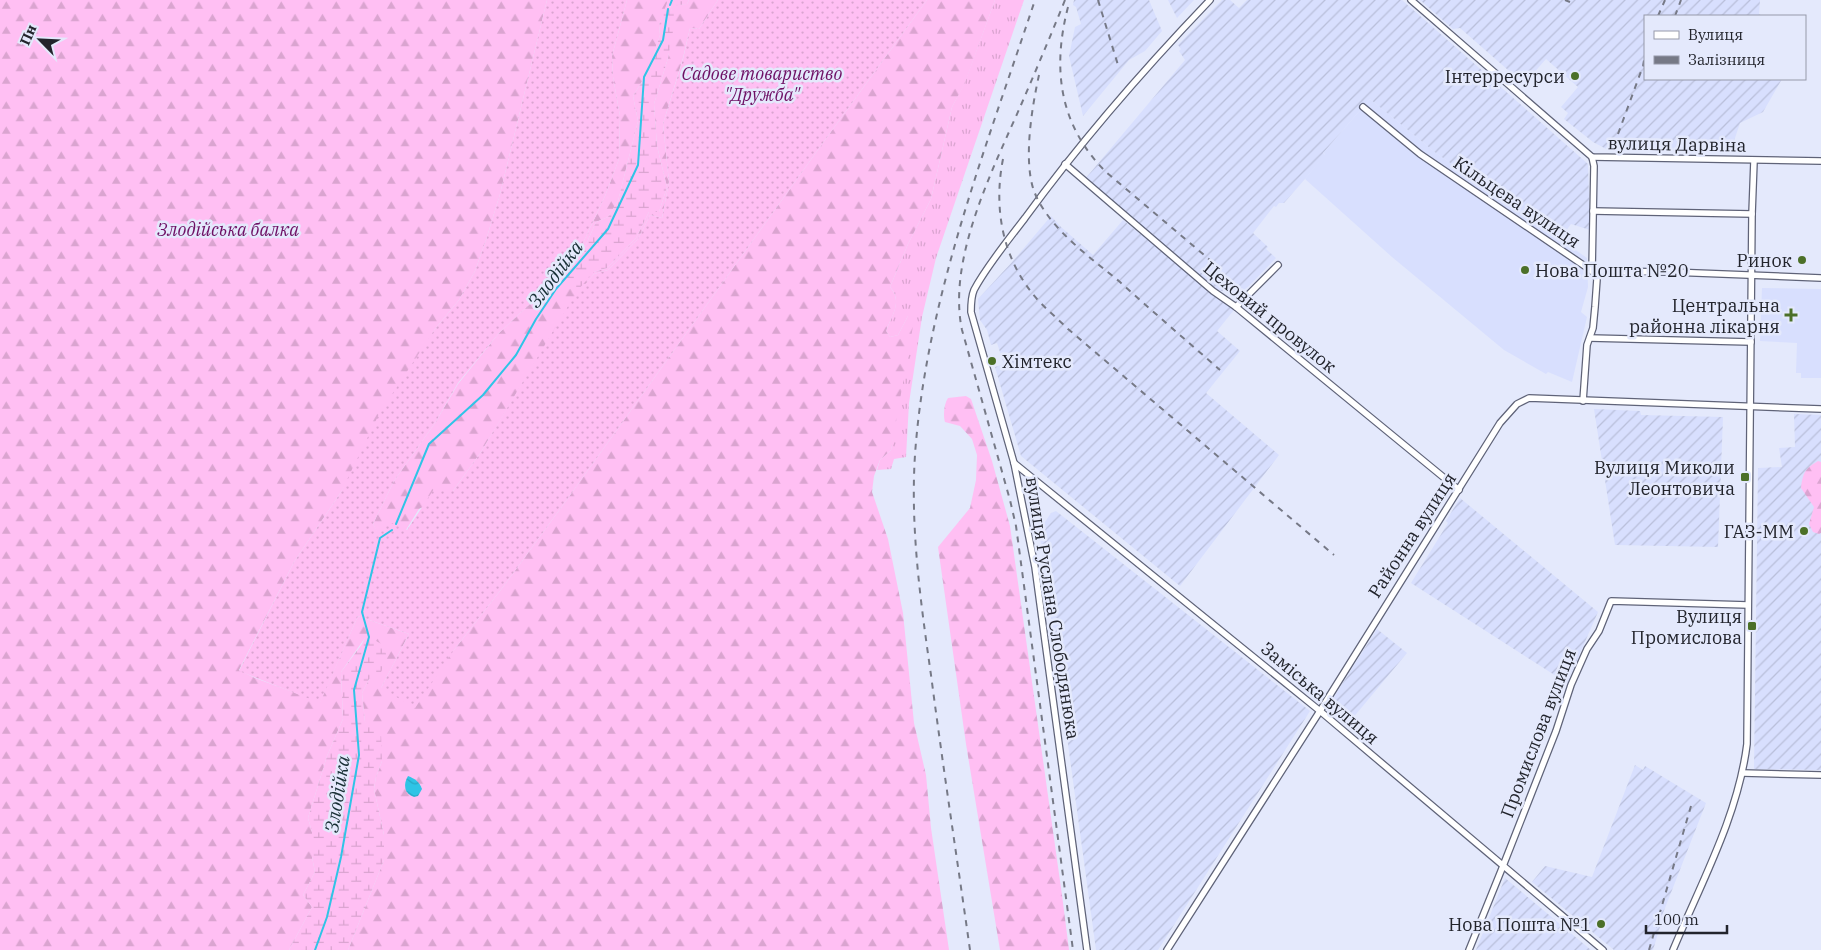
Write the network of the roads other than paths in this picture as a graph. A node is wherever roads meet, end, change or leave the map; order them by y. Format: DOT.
graph roads {
  1 [pos="1210,0"];
  2 [pos="1412,0"];
  3 [pos="1363,107"];
  4 [pos="1592,157"];
  5 [pos="1754,161"];
  6 [pos="1821,161"];
  7 [pos="1065,164"];
  8 [pos="1593,211"];
  9 [pos="1752,214"];
  10 [pos="1278,265"];
  11 [pos="1592,272"];
  12 [pos="1752,275"];
  13 [pos="1821,278"];
  14 [pos="1236,307"];
  15 [pos="1590,338"];
  16 [pos="1751,342"];
  17 [pos="1583,401"];
  18 [pos="1750,406"];
  19 [pos="1821,409"];
  20 [pos="1014,463"];
  21 [pos="1459,490"];
  22 [pos="1748,605"];
  23 [pos="1320,711"];
  24 [pos="1743,773"];
  25 [pos="1821,775"];
  26 [pos="1503,866"];
  27 [pos="1087,950"];
  28 [pos="1166,950"];
  29 [pos="1468,950"];
  30 [pos="1603,950"];
  31 [pos="1673,950"];
  1 -- 7 [label="street, вулиця Руслана Слободянюка"];
  2 -- 4 [label="street, вулиця Дарвіна"];
  3 -- 11 [label="street, Кільцева вулиця"];
  4 -- 5 [label="street, вулиця Дарвіна"];
  4 -- 8 [label="street"];
  5 -- 6 [label="street, вулиця Дарвіна"];
  5 -- 9 [label="street"];
  7 -- 14 [label="street, Цеховий провулок"];
  7 -- 20 [label="street, вулиця Руслана Слободянюка"];
  8 -- 9 [label="street"];
  8 -- 11 [label="street"];
  9 -- 12 [label="street"];
  10 -- 14 [label="street"];
  11 -- 12 [label="street"];
  11 -- 15 [label="street"];
  12 -- 13 [label="street"];
  12 -- 16 [label="street"];
  14 -- 21 [label="street, Цеховий провулок"];
  15 -- 16 [label="street"];
  15 -- 17 [label="street"];
  16 -- 18 [label="street"];
  17 -- 18 [label="street"];
  17 -- 21 [label="street, Районна вулиця"];
  18 -- 19 [label="street"];
  18 -- 22 [label="street"];
  20 -- 23 [label="street, Заміська вулиця"];
  20 -- 27 [label="street, вулиця Руслана Слободянюка"];
  21 -- 23 [label="street, Районна вулиця"];
  22 -- 24 [label="street"];
  22 -- 26 [label="street, Промислова вулиця"];
  23 -- 26 [label="street, Заміська вулиця"];
  23 -- 28 [label="street, Районна вулиця"];
  24 -- 25 [label="street"];
  24 -- 31 [label="street"];
  26 -- 29 [label="street, Промислова вулиця"];
  26 -- 30 [label="street, Заміська вулиця"];
}
